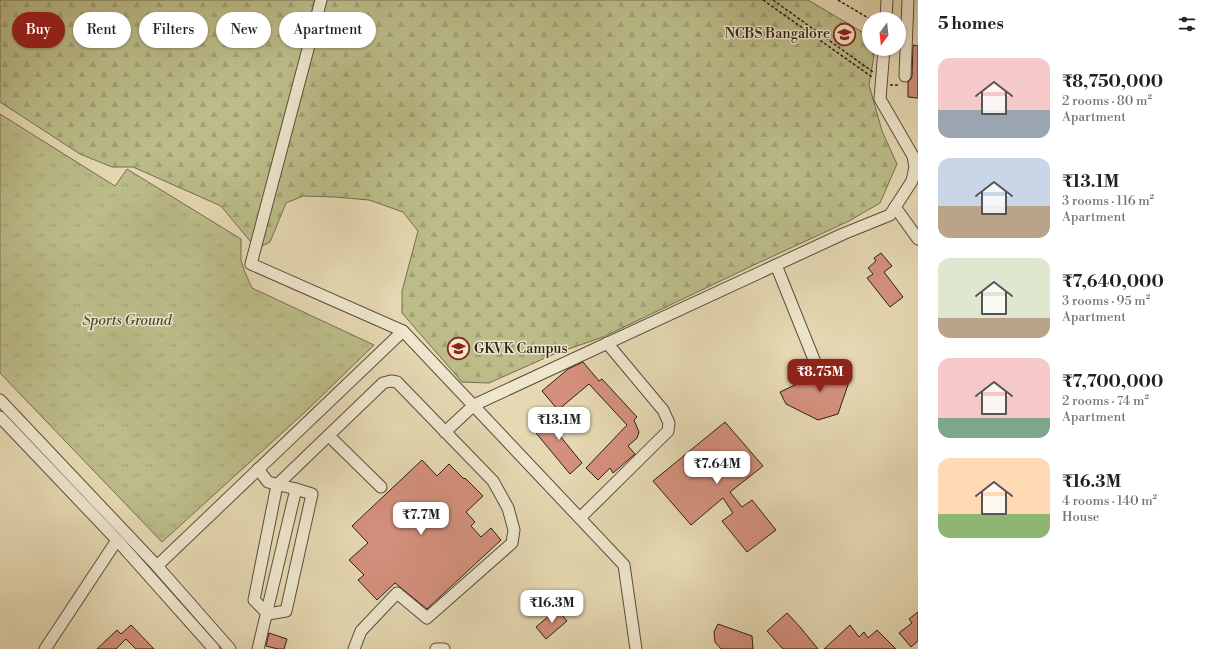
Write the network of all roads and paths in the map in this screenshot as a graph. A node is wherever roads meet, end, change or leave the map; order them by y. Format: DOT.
graph roads {
  1 [pos="320,0"];
  2 [pos="764,0"];
  3 [pos="773,0"];
  4 [pos="838,0"];
  5 [pos="846,0"];
  6 [pos="887,0"];
  7 [pos="908,0"];
  8 [pos="846,5"];
  9 [pos="886,12"];
  10 [pos="862,14"];
  11 [pos="883,56"];
  12 [pos="874,73"];
  13 [pos="903,81"];
  14 [pos="881,84"];
  15 [pos="895,207"];
  16 [pos="918,239"];
  17 [pos="776,265"];
  18 [pos="403,331"];
  19 [pos="607,343"];
  20 [pos="817,367"];
  21 [pos="0,400"];
  22 [pos="474,405"];
  23 [pos="0,417"];
  24 [pos="445,432"];
  25 [pos="329,436"];
  26 [pos="258,470"];
  27 [pos="277,485"];
  28 [pos="381,487"];
  29 [pos="296,489"];
  30 [pos="580,518"];
  31 [pos="117,540"];
  32 [pos="157,566"];
  33 [pos="268,614"];
  34 [pos="45,649"];
  35 [pos="214,649"];
  36 [pos="230,649"];
  37 [pos="258,649"];
  38 [pos="354,649"];
  39 [pos="436,649"];
  40 [pos="444,649"];
  41 [pos="636,649"];
  1 -- 18 [label="lane"];
  2 -- 14 [label="path"];
  3 -- 12 [label="path"];
  4 -- 8 [label="path"];
  5 -- 8 [label="path"];
  6 -- 9 [label="lane"];
  7 -- 13 [label="lane"];
  8 -- 10 [label="path"];
  11 -- 14 [label="lane"];
  13 -- 14 [label="path"];
  14 -- 15 [label="lane"];
  15 -- 16 [label="lane"];
  15 -- 17 [label="lane"];
  17 -- 19 [label="lane"];
  17 -- 20 [label="lane"];
  18 -- 22 [label="lane"];
  18 -- 26 [label="lane"];
  19 -- 22 [label="lane"];
  19 -- 30 [label="lane"];
  21 -- 32 [label="lane"];
  22 -- 24 [label="lane"];
  22 -- 30 [label="lane"];
  23 -- 31 [label="lane"];
  24 -- 25 [label="lane"];
  24 -- 38 [label="lane"];
  25 -- 27 [label="lane"];
  25 -- 28 [label="lane"];
  26 -- 27 [label="lane"];
  26 -- 32 [label="lane"];
  27 -- 29 [label="lane"];
  27 -- 33 [label="lane"];
  29 -- 33 [label="lane"];
  29 -- 33 [label="lane"];
  30 -- 41 [label="lane"];
  31 -- 34 [label="lane"];
  31 -- 35 [label="lane"];
  32 -- 36 [label="lane"];
  33 -- 37 [label="lane"];
  39 -- 40 [label="lane"];
}
